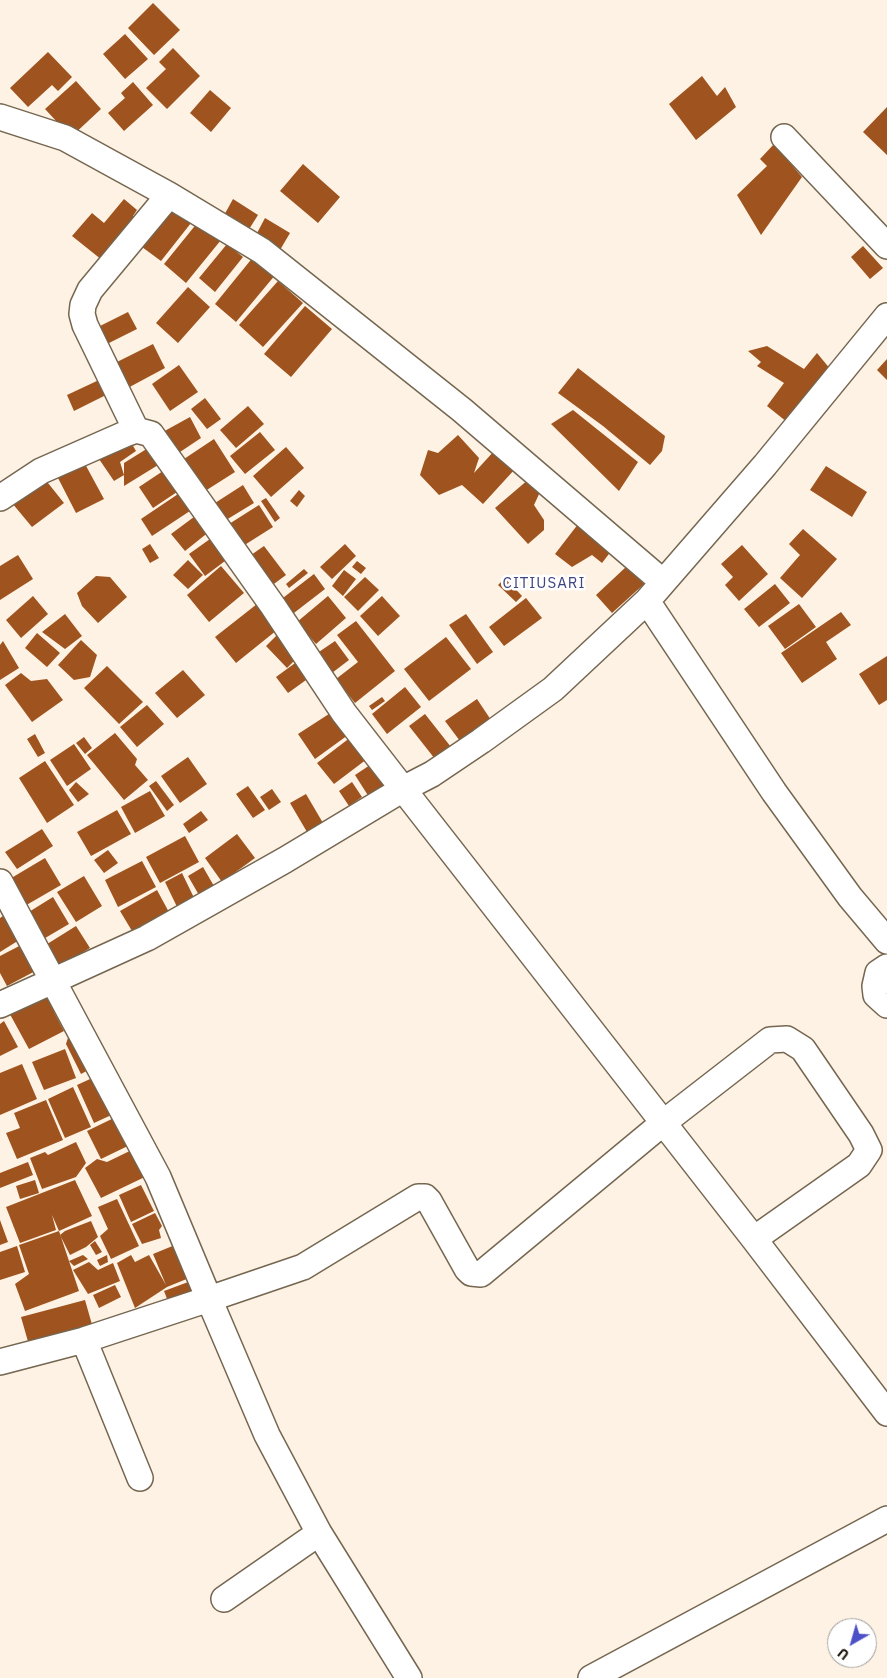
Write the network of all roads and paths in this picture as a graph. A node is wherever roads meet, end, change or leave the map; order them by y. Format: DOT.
graph roads {
  1 [pos="0,117"];
  2 [pos="784,137"];
  3 [pos="169,195"];
  4 [pos="887,246"];
  5 [pos="887,316"];
  6 [pos="136,430"];
  7 [pos="0,498"];
  8 [pos="663,582"];
  9 [pos="647,601"];
  10 [pos="403,789"];
  11 [pos="0,882"];
  12 [pos="887,941"];
  13 [pos="887,967"];
  14 [pos="53,980"];
  15 [pos="0,1005"];
  16 [pos="887,1005"];
  17 [pos="663,1123"];
  18 [pos="754,1239"];
  19 [pos="209,1299"];
  20 [pos="84,1340"];
  21 [pos="0,1362"];
  22 [pos="887,1413"];
  23 [pos="140,1478"];
  24 [pos="887,1519"];
  25 [pos="319,1533"];
  26 [pos="224,1599"];
  27 [pos="409,1678"];
  28 [pos="591,1678"];
  1 -- 3 [label="street"];
  2 -- 4 [label="street"];
  3 -- 6 [label="street"];
  3 -- 8 [label="street"];
  5 -- 8 [label="street"];
  6 -- 7 [label="street"];
  6 -- 10 [label="street"];
  8 -- 9 [label="street"];
  9 -- 10 [label="street"];
  9 -- 12 [label="street"];
  10 -- 14 [label="street"];
  10 -- 17 [label="street"];
  11 -- 14 [label="street"];
  13 -- 16 [label="street"];
  14 -- 15 [label="street"];
  14 -- 19 [label="street"];
  17 -- 18 [label="street"];
  17 -- 18 [label="street"];
  17 -- 19 [label="street"];
  18 -- 22 [label="street"];
  19 -- 20 [label="street"];
  19 -- 25 [label="street"];
  20 -- 21 [label="street"];
  20 -- 23 [label="street"];
  24 -- 28 [label="street"];
  25 -- 26 [label="street"];
  25 -- 27 [label="street"];
}
